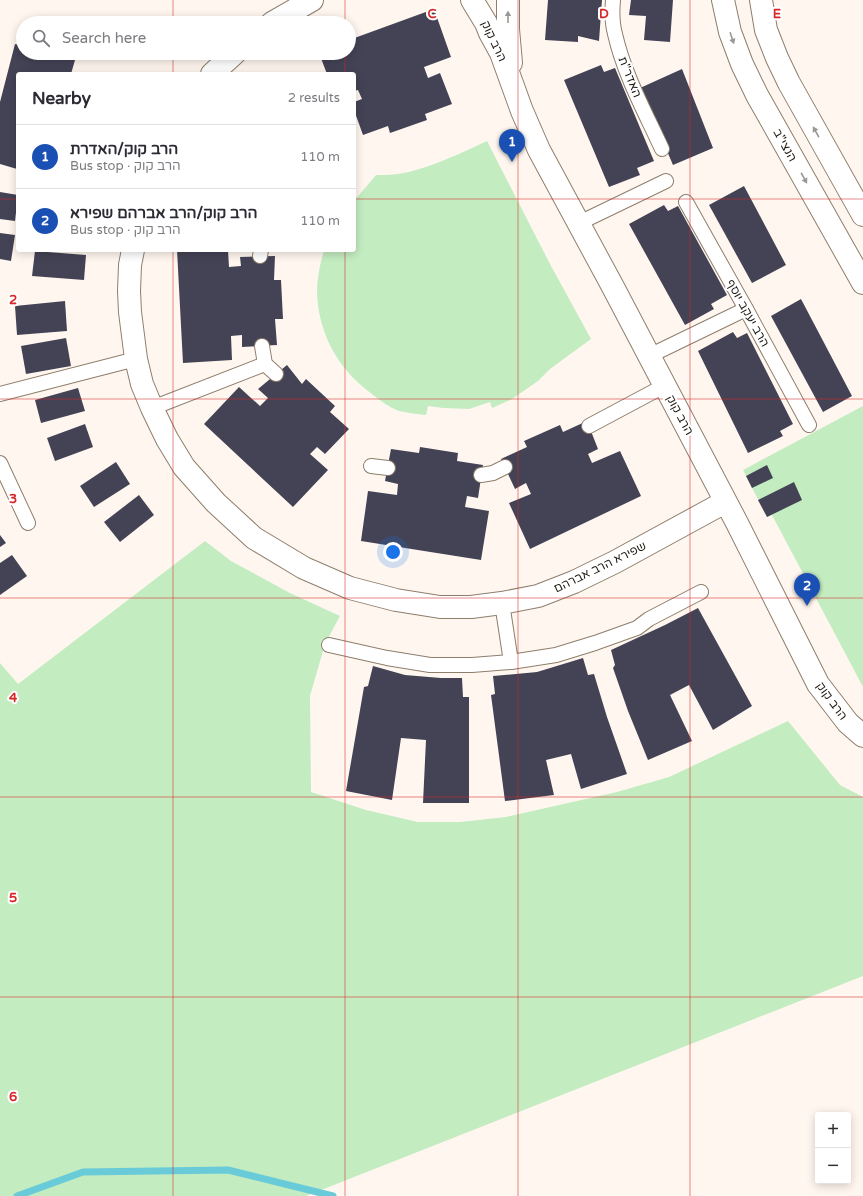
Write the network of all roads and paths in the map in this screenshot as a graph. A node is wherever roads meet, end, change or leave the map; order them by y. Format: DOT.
graph roads {
  1 [pos="312,0"];
  2 [pos="472,0"];
  3 [pos="508,0"];
  4 [pos="613,0"];
  5 [pos="723,0"];
  6 [pos="761,0"];
  7 [pos="284,16"];
  8 [pos="227,60"];
  9 [pos="214,72"];
  10 [pos="513,84"];
  11 [pos="662,149"];
  12 [pos="666,182"];
  13 [pos="686,202"];
  14 [pos="863,215"];
  15 [pos="579,223"];
  16 [pos="133,252"];
  17 [pos="863,283"];
  18 [pos="746,309"];
  19 [pos="262,346"];
  20 [pos="649,356"];
  21 [pos="136,359"];
  22 [pos="265,364"];
  23 [pos="276,374"];
  24 [pos="664,386"];
  25 [pos="0,394"];
  26 [pos="152,408"];
  27 [pos="808,424"];
  28 [pos="589,426"];
  29 [pos="0,463"];
  30 [pos="371,466"];
  31 [pos="505,467"];
  32 [pos="388,468"];
  33 [pos="481,475"];
  34 [pos="725,502"];
  35 [pos="28,523"];
  36 [pos="701,592"];
  37 [pos="502,604"];
  38 [pos="329,645"];
  39 [pos="511,662"];
  40 [pos="863,736"];
  1 -- 7 [label="street"];
  2 -- 10 [label="street, הרב קוק"];
  10 -- 3 [label="street, הרב קוק, one-way"];
  4 -- 11 [label="lane, האדר\"ת"];
  5 -- 17 [label="street, הנצי\"ב, one-way"];
  14 -- 6 [label="street, one-way"];
  8 -- 9 [label="street"];
  10 -- 15 [label="street, הרב קוק"];
  12 -- 15 [label="lane"];
  13 -- 18 [label="lane, הרב יעקב יוסף"];
  15 -- 20 [label="street, הרב קוק"];
  16 -- 21 [label="street, שפירא הרב אברהם"];
  18 -- 20 [label="lane"];
  18 -- 27 [label="lane, הרב יעקב יוסף"];
  19 -- 22 [label="lane"];
  20 -- 24 [label="street, הרב קוק"];
  21 -- 25 [label="lane"];
  21 -- 26 [label="street, שפירא הרב אברהם"];
  22 -- 23 [label="lane"];
  22 -- 26 [label="lane"];
  24 -- 28 [label="lane"];
  24 -- 34 [label="street, הרב קוק"];
  26 -- 37 [label="street, שפירא הרב אברהם"];
  29 -- 35 [label="lane"];
  30 -- 32 [label="lane"];
  31 -- 33 [label="lane"];
  34 -- 37 [label="street, שפירא הרב אברהם"];
  34 -- 40 [label="street, הרב קוק"];
  36 -- 39 [label="lane"];
  37 -- 39 [label="lane"];
  38 -- 39 [label="lane"];
}
